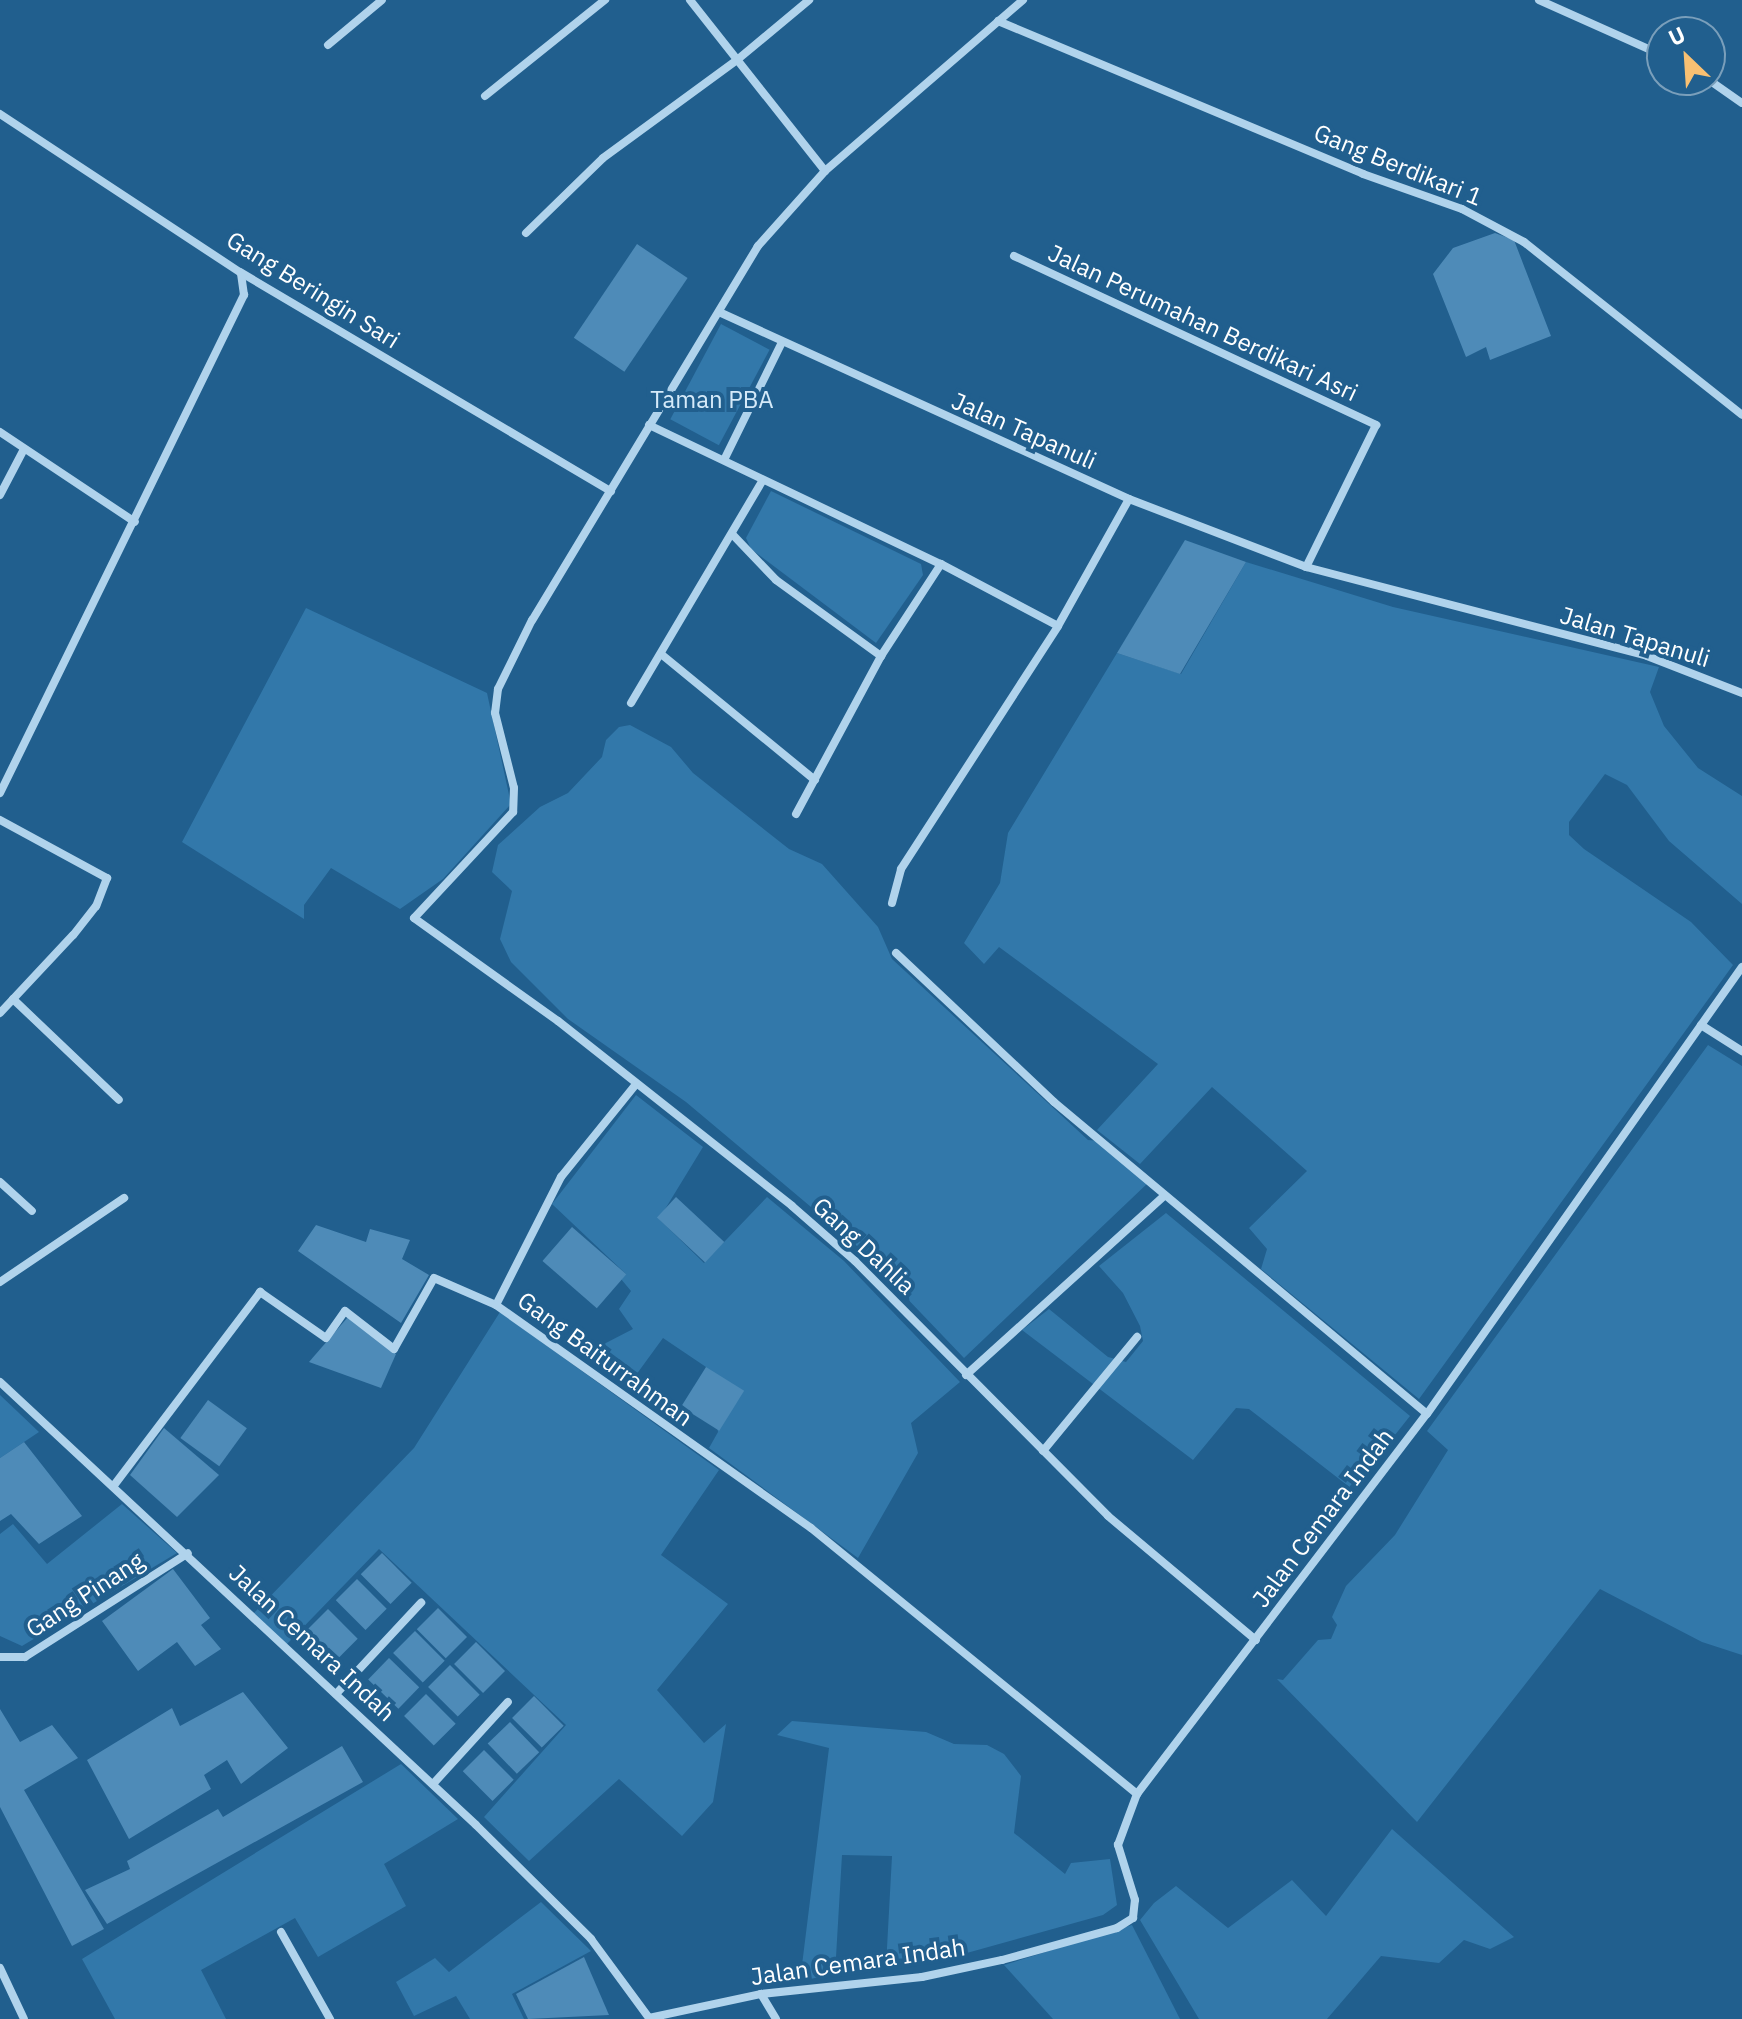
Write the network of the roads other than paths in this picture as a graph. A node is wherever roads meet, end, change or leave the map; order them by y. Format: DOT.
graph roads {
  1 [pos="382,0"];
  2 [pos="605,0"];
  3 [pos="690,0"];
  4 [pos="809,0"];
  5 [pos="1023,0"];
  6 [pos="1539,0"];
  7 [pos="998,21"];
  8 [pos="328,45"];
  9 [pos="1646,48"];
  10 [pos="737,60"];
  11 [pos="485,96"];
  12 [pos="0,114"];
  13 [pos="825,171"];
  14 [pos="526,233"];
  15 [pos="1014,256"];
  16 [pos="240,272"];
  17 [pos="719,312"];
  18 [pos="782,342"];
  19 [pos="1742,415"];
  20 [pos="649,425"];
  21 [pos="0,432"];
  22 [pos="24,449"];
  23 [pos="725,458"];
  24 [pos="763,480"];
  25 [pos="611,491"];
  26 [pos="0,495"];
  27 [pos="1129,499"];
  28 [pos="135,522"];
  29 [pos="733,535"];
  30 [pos="941,564"];
  31 [pos="1306,567"];
  32 [pos="1058,626"];
  33 [pos="661,654"];
  34 [pos="881,656"];
  35 [pos="1742,693"];
  36 [pos="631,703"];
  37 [pos="815,780"];
  38 [pos="0,793"];
  39 [pos="796,814"];
  40 [pos="0,820"];
  41 [pos="892,903"];
  42 [pos="896,953"];
  43 [pos="1742,967"];
  44 [pos="13,999"];
  45 [pos="0,1013"];
  46 [pos="1701,1025"];
  47 [pos="1742,1051"];
  48 [pos="636,1084"];
  49 [pos="119,1100"];
  50 [pos="0,1182"];
  51 [pos="1165,1195"];
  52 [pos="124,1198"];
  53 [pos="32,1211"];
  54 [pos="0,1282"];
  55 [pos="496,1305"];
  56 [pos="1137,1337"];
  57 [pos="966,1375"];
  58 [pos="0,1382"];
  59 [pos="1427,1414"];
  60 [pos="1043,1451"];
  61 [pos="115,1484"];
  62 [pos="188,1553"];
  63 [pos="421,1603"];
  64 [pos="1256,1640"];
  65 [pos="0,1657"];
  66 [pos="336,1694"];
  67 [pos="508,1702"];
  68 [pos="433,1784"];
  69 [pos="1137,1794"];
  70 [pos="281,1932"];
  71 [pos="0,1968"];
  72 [pos="761,1994"];
  73 [pos="24,2019"];
  74 [pos="330,2019"];
  75 [pos="649,2019"];
  76 [pos="776,2019"];
  1 -- 8 [label="street"];
  2 -- 11 [label="street"];
  3 -- 10 [label="street"];
  4 -- 10 [label="street"];
  5 -- 7 [label="street"];
  6 -- 9 [label="street"];
  7 -- 13 [label="street"];
  7 -- 19 [label="street, Gang Berdikari 1"];
  10 -- 13 [label="street"];
  10 -- 14 [label="street"];
  12 -- 16 [label="street, Gang Beringin Sari"];
  13 -- 17 [label="street"];
  15 -- 31 [label="street, Jalan Perumahan Berdikari Asri"];
  16 -- 25 [label="street, Gang Beringin Sari"];
  16 -- 28 [label="street"];
  17 -- 18 [label="street, Jalan Tapanuli"];
  17 -- 20 [label="street"];
  18 -- 23 [label="street"];
  18 -- 27 [label="street, Jalan Tapanuli"];
  20 -- 23 [label="street"];
  20 -- 25 [label="street"];
  21 -- 22 [label="street"];
  22 -- 26 [label="street"];
  22 -- 28 [label="street"];
  23 -- 24 [label="street"];
  24 -- 29 [label="street"];
  24 -- 30 [label="street"];
  25 -- 48 [label="street, Gang Dahlia"];
  27 -- 31 [label="street, Jalan Tapanuli"];
  27 -- 32 [label="street"];
  28 -- 38 [label="street"];
  29 -- 33 [label="street"];
  29 -- 34 [label="street"];
  30 -- 32 [label="street"];
  30 -- 34 [label="street"];
  31 -- 35 [label="street, Jalan Tapanuli"];
  32 -- 41 [label="street"];
  33 -- 36 [label="street"];
  33 -- 37 [label="street"];
  34 -- 37 [label="street"];
  37 -- 39 [label="street"];
  40 -- 44 [label="street"];
  42 -- 51 [label="street"];
  43 -- 46 [label="street, Jalan Cemara Indah"];
  44 -- 45 [label="street"];
  44 -- 49 [label="street"];
  46 -- 47 [label="street"];
  46 -- 59 [label="street, Jalan Cemara Indah"];
  48 -- 55 [label="street"];
  48 -- 57 [label="street, Gang Dahlia"];
  50 -- 53 [label="street"];
  51 -- 57 [label="street"];
  51 -- 59 [label="street"];
  52 -- 54 [label="street"];
  55 -- 61 [label="street, Gang Baiturrahman"];
  55 -- 69 [label="street, Gang Baiturrahman"];
  56 -- 60 [label="street"];
  57 -- 60 [label="street, Gang Dahlia"];
  58 -- 61 [label="street, Jalan Cemara Indah"];
  59 -- 64 [label="street, Jalan Cemara Indah"];
  60 -- 64 [label="street, Gang Dahlia"];
  61 -- 62 [label="street, Jalan Cemara Indah"];
  62 -- 65 [label="street, Gang Pinang"];
  62 -- 66 [label="street, Jalan Cemara Indah"];
  63 -- 66 [label="street"];
  64 -- 69 [label="street, Jalan Cemara Indah"];
  66 -- 68 [label="street, Jalan Cemara Indah"];
  67 -- 68 [label="street"];
  68 -- 75 [label="street, Jalan Cemara Indah"];
  69 -- 72 [label="street, Jalan Cemara Indah"];
  70 -- 74 [label="street"];
  71 -- 73 [label="street"];
  72 -- 75 [label="street, Jalan Cemara Indah"];
  72 -- 76 [label="street"];
}
